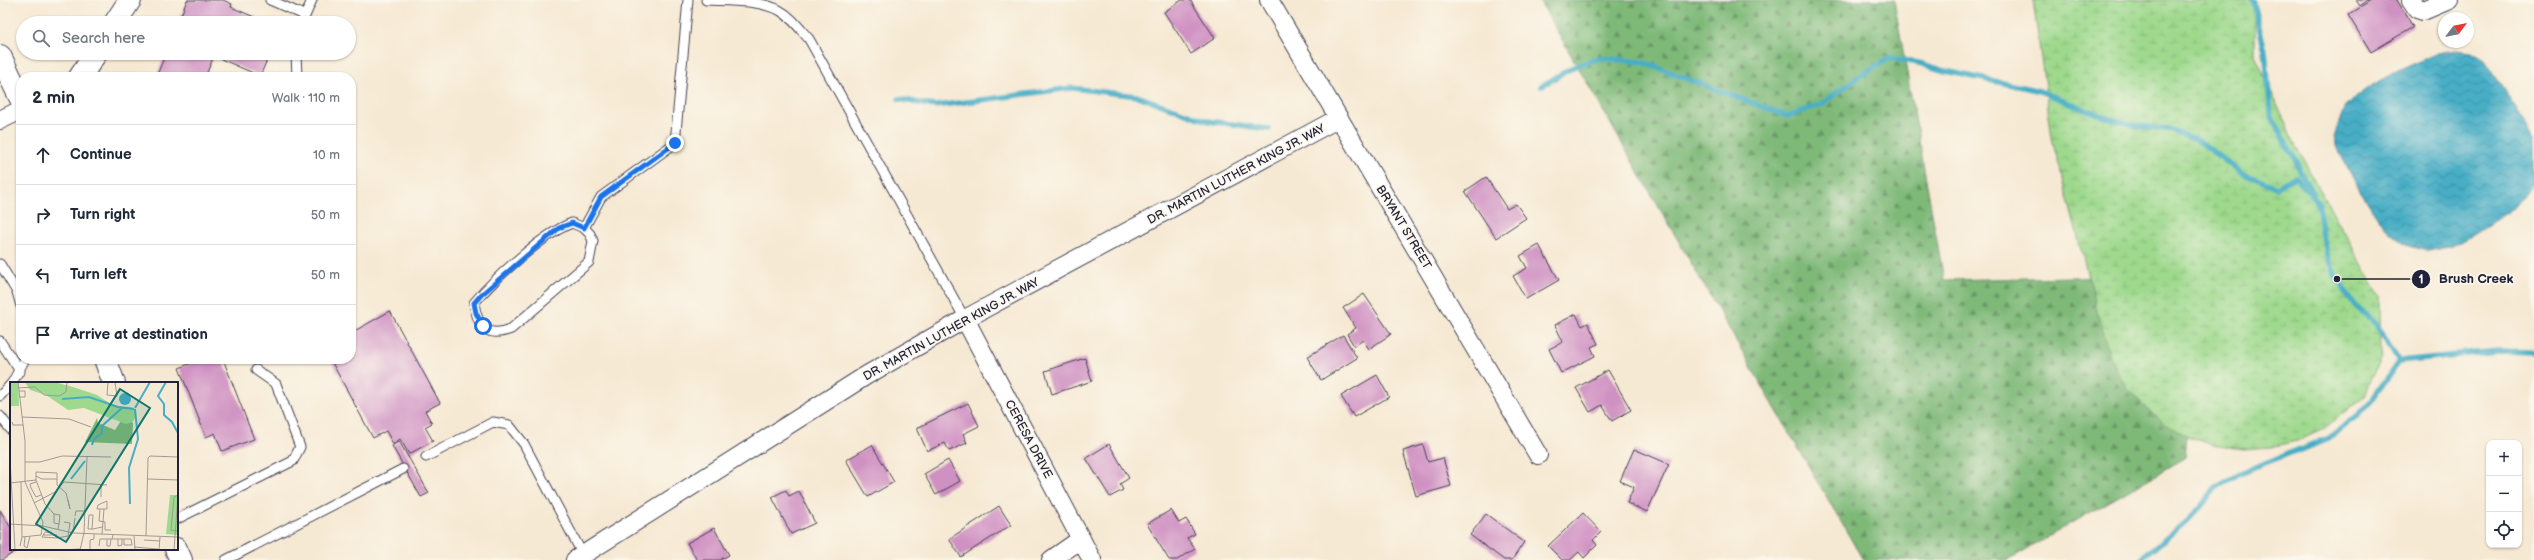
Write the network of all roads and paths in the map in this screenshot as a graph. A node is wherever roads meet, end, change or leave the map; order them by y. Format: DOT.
graph roads {
  1 [pos="130,0"];
  2 [pos="270,0"];
  3 [pos="312,0"];
  4 [pos="688,0"];
  5 [pos="706,0"];
  6 [pos="1269,0"];
  7 [pos="2412,0"];
  8 [pos="2449,0"];
  9 [pos="120,16"];
  10 [pos="298,16"];
  11 [pos="304,16"];
  12 [pos="0,56"];
  13 [pos="91,60"];
  14 [pos="296,60"];
  15 [pos="83,72"];
  16 [pos="297,72"];
  17 [pos="16,89"];
  18 [pos="16,112"];
  19 [pos="1339,118"];
  20 [pos="0,120"];
  21 [pos="584,228"];
  22 [pos="0,264"];
  23 [pos="16,290"];
  24 [pos="965,319"];
  25 [pos="0,341"];
  26 [pos="23,364"];
  27 [pos="107,364"];
  28 [pos="256,370"];
  29 [pos="20,371"];
  30 [pos="13,382"];
  31 [pos="114,382"];
  32 [pos="10,386"];
  33 [pos="0,396"];
  34 [pos="0,416"];
  35 [pos="10,429"];
  36 [pos="1538,455"];
  37 [pos="426,457"];
  38 [pos="403,469"];
  39 [pos="178,518"];
  40 [pos="1081,539"];
  41 [pos="176,550"];
  42 [pos="579,558"];
  43 [pos="181,560"];
  44 [pos="226,560"];
  45 [pos="1051,560"];
  46 [pos="1092,560"];
  1 -- 9 [label="main road"];
  2 -- 10 [label="lane"];
  3 -- 11 [label="lane"];
  4 -- 21 [label="lane"];
  5 -- 24 [label="lane"];
  6 -- 19 [label="street, BRYANT STREET"];
  7 -- 8 [label="street"];
  12 -- 17 [label="main road"];
  13 -- 15 [label="main road"];
  14 -- 16 [label="lane"];
  18 -- 20 [label="street"];
  19 -- 24 [label="street, DR. MARTIN LUTHER KING JR. WAY"];
  19 -- 36 [label="street, BRYANT STREET"];
  21 -- 21 [label="lane"];
  22 -- 23 [label="lane"];
  24 -- 40 [label="street, CERESA DRIVE"];
  24 -- 42 [label="street, DR. MARTIN LUTHER KING JR. WAY"];
  25 -- 29 [label="lane"];
  26 -- 29 [label="lane"];
  27 -- 31 [label="main road"];
  28 -- 39 [label="lane"];
  29 -- 30 [label="lane"];
  32 -- 33 [label="lane"];
  34 -- 35 [label="lane"];
  37 -- 42 [label="lane"];
  38 -- 44 [label="lane"];
  40 -- 45 [label="street"];
  40 -- 46 [label="street, CERESA DRIVE"];
  41 -- 43 [label="main road"];
}
